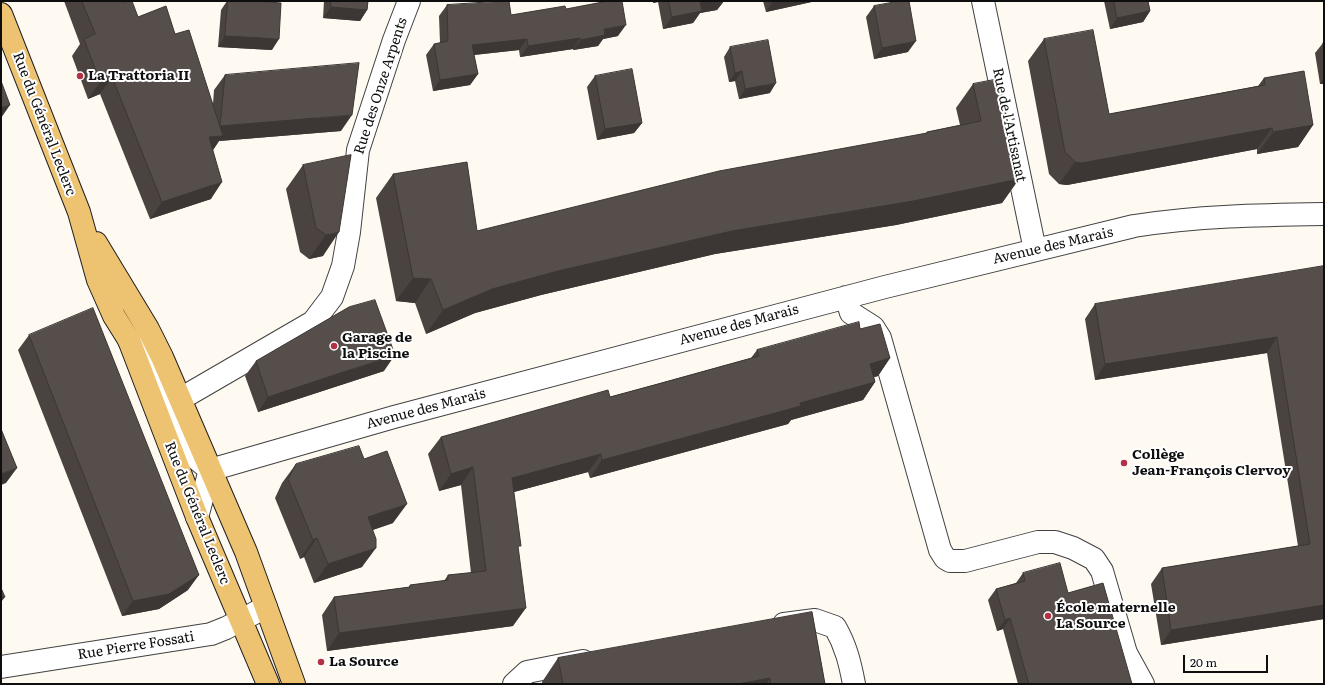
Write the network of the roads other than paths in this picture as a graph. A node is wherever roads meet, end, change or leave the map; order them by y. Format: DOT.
graph roads {
  1 [pos="409,1"];
  2 [pos="983,1"];
  3 [pos="1,14"];
  4 [pos="79,212"];
  5 [pos="1324,214"];
  6 [pos="1035,250"];
  7 [pos="846,297"];
  8 [pos="129,340"];
  9 [pos="175,402"];
  10 [pos="210,470"];
  11 [pos="197,516"];
  12 [pos="266,607"];
  13 [pos="241,620"];
  14 [pos="764,627"];
  15 [pos="601,657"];
  16 [pos="1,667"];
  17 [pos="268,684"];
  18 [pos="294,684"];
  19 [pos="514,684"];
  20 [pos="854,684"];
  21 [pos="1143,684"];
  1 -- 9 [label="street, Rue des Onze Arpents"];
  2 -- 6 [label="street, Rue de l'Artisanat"];
  3 -- 4 [label="main road, Rue du Général Leclerc"];
  4 -- 8 [label="main road, Rue du Général Leclerc"];
  4 -- 9 [label="main road, Rue du Général Leclerc"];
  5 -- 6 [label="street, Avenue des Marais"];
  6 -- 7 [label="street, Avenue des Marais"];
  7 -- 10 [label="street, Avenue des Marais"];
  7 -- 21 [label="street"];
  8 -- 9 [label="street, Rue du Général Leclerc"];
  8 -- 11 [label="main road, Rue du Général Leclerc"];
  9 -- 10 [label="main road, Rue du Général Leclerc"];
  10 -- 11 [label="street"];
  10 -- 12 [label="main road, Rue du Général Leclerc"];
  11 -- 13 [label="main road, Rue du Général Leclerc"];
  12 -- 13 [label="street, Rue Pierre Fossati"];
  12 -- 18 [label="main road, Rue du Général Leclerc"];
  13 -- 16 [label="street, Rue Pierre Fossati"];
  13 -- 17 [label="main road, Rue du Général Leclerc"];
  14 -- 20 [label="street"];
  15 -- 19 [label="street"];
}
